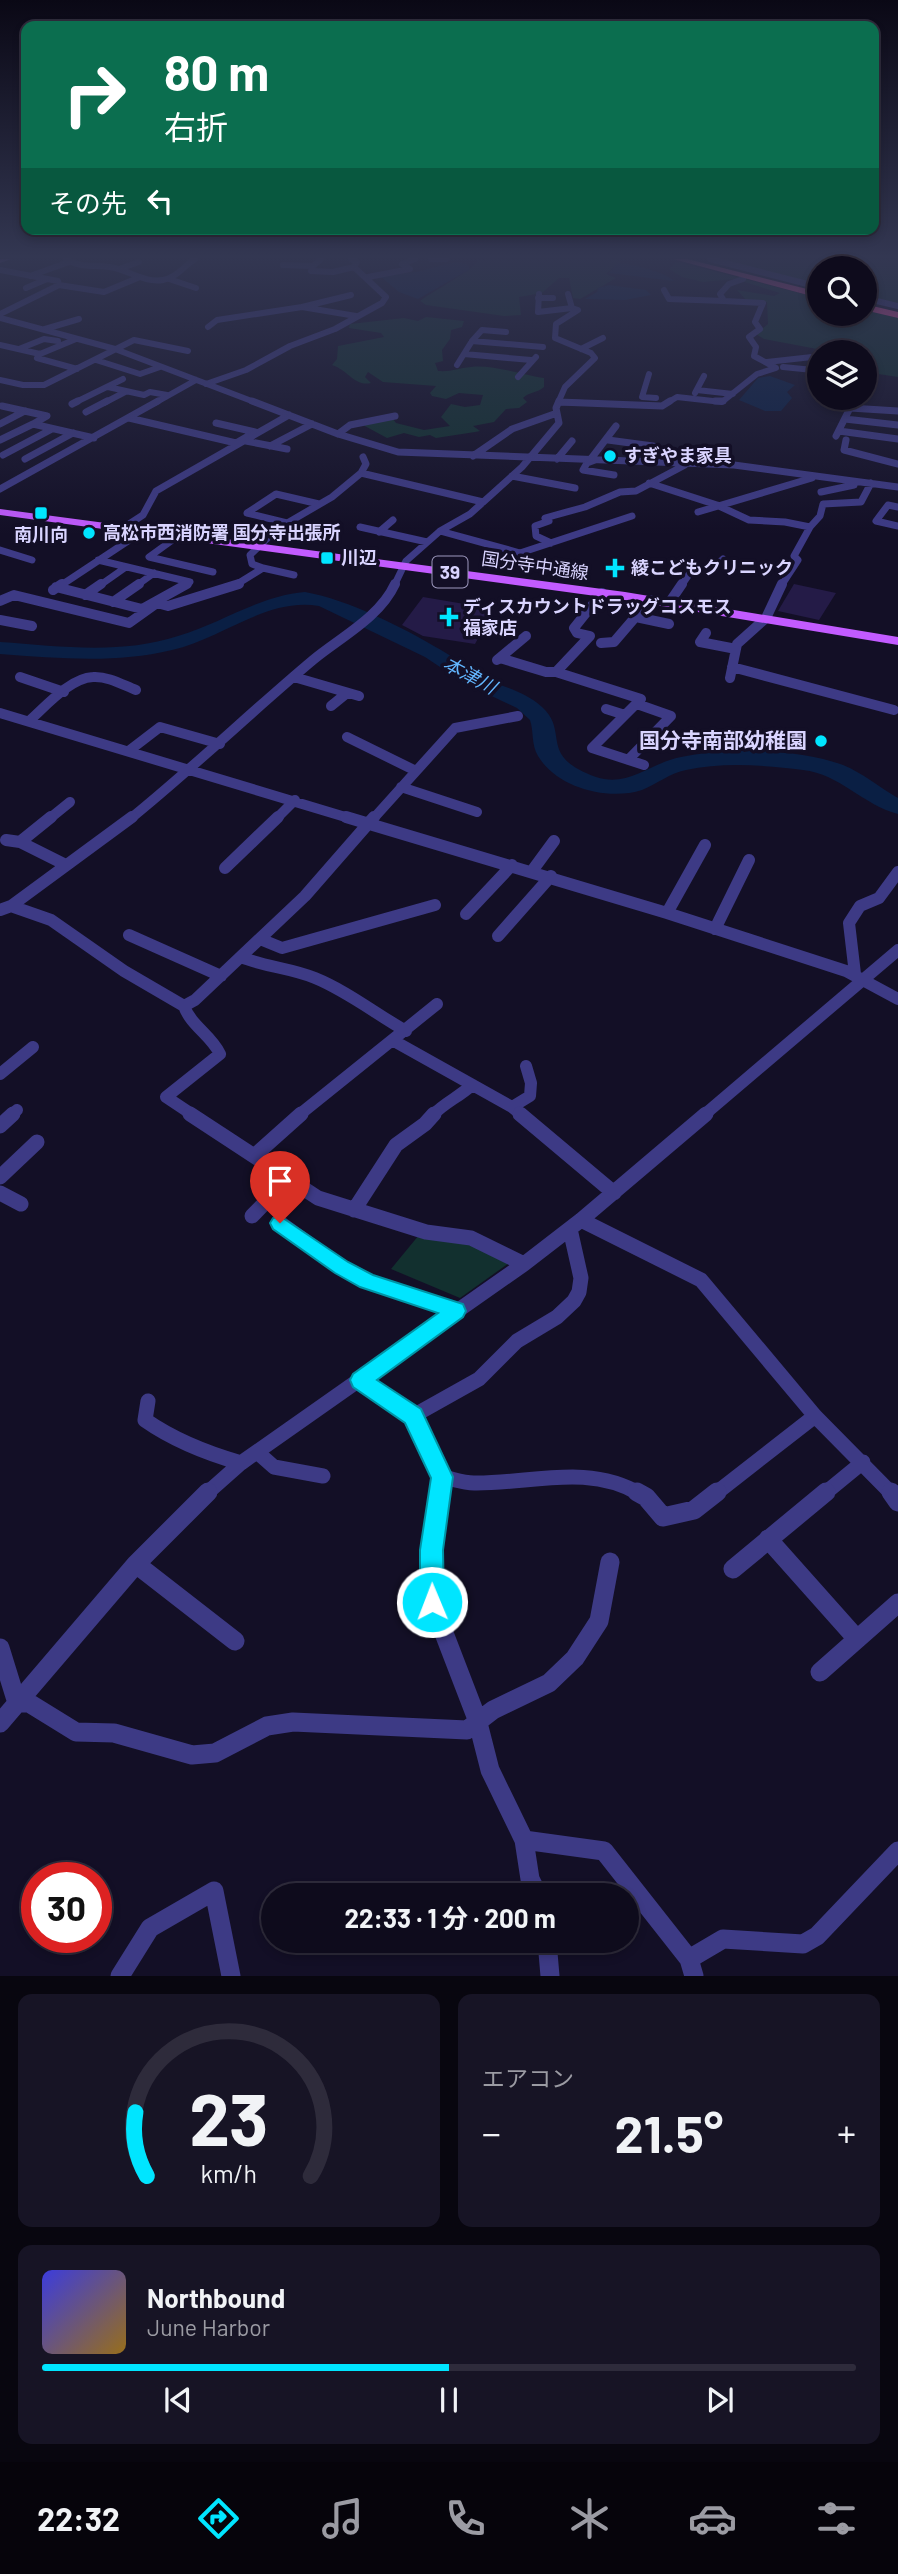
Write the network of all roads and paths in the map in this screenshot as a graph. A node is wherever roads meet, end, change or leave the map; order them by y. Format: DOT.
graph roads {
  1 [pos="28,351"];
  2 [pos="46,351"];
  3 [pos="111,351"];
  4 [pos="121,351"];
  5 [pos="281,351"];
  6 [pos="466,351"];
  7 [pos="540,351"];
  8 [pos="584,351"];
  9 [pos="756,351"];
  10 [pos="40,354"];
  11 [pos="464,354"];
  12 [pos="497,356"];
  13 [pos="807,358"];
  14 [pos="531,359"];
  15 [pos="96,360"];
  16 [pos="766,362"];
  17 [pos="492,364"];
  18 [pos="457,365"];
  19 [pos="160,367"];
  20 [pos="776,368"];
  21 [pos="807,368"];
  22 [pos="78,369"];
  23 [pos="649,374"];
  24 [pos="704,376"];
  25 [pos="519,377"];
  26 [pos="122,379"];
  27 [pos="0,380"];
  28 [pos="196,380"];
  29 [pos="206,384"];
  30 [pos="108,387"];
  31 [pos="125,392"];
  32 [pos="733,394"];
  33 [pos="144,395"];
  34 [pos="167,395"];
  35 [pos="84,399"];
  36 [pos="670,400"];
  37 [pos="131,402"];
  38 [pos="559,402"];
  39 [pos="104,403"];
  40 [pos="72,404"];
  41 [pos="2,406"];
  42 [pos="877,408"];
  43 [pos="849,410"];
  44 [pos="25,411"];
  45 [pos="898,411"];
  46 [pos="86,412"];
  47 [pos="557,413"];
  48 [pos="289,415"];
  49 [pos="395,416"];
  50 [pos="129,418"];
  51 [pos="845,419"];
  52 [pos="216,423"];
  53 [pos="0,424"];
  54 [pos="33,424"];
  55 [pos="312,424"];
  56 [pos="898,425"];
  57 [pos="616,426"];
  58 [pos="52,429"];
  59 [pos="73,433"];
  60 [pos="338,433"];
  61 [pos="642,434"];
  62 [pos="94,438"];
  63 [pos="898,439"];
  64 [pos="0,440"];
  65 [pos="608,440"];
  66 [pos="846,440"];
  67 [pos="246,441"];
  68 [pos="572,441"];
  69 [pos="636,443"];
  70 [pos="232,445"];
  71 [pos="270,446"];
  72 [pos="653,446"];
  73 [pos="287,449"];
  74 [pos="247,451"];
  75 [pos="1,454"];
  76 [pos="473,456"];
  77 [pos="363,457"];
  78 [pos="530,458"];
  79 [pos="25,459"];
  80 [pos="557,459"];
  81 [pos="592,460"];
  82 [pos="688,463"];
  83 [pos="48,464"];
  84 [pos="898,464"];
  85 [pos="361,472"];
  86 [pos="614,475"];
  87 [pos="512,476"];
  88 [pos="844,480"];
  89 [pos="649,483"];
  90 [pos="868,483"];
  91 [pos="898,487"];
  92 [pos="575,488"];
  93 [pos="0,489"];
  94 [pos="821,492"];
  95 [pos="483,502"];
  96 [pos="319,505"];
  97 [pos="717,505"];
  98 [pos="898,507"];
  99 [pos="0,512"];
  100 [pos="698,512"];
  101 [pos="632,516"];
  102 [pos="394,520"];
  103 [pos="287,523"];
  104 [pos="600,524"];
  105 [pos="898,526"];
  106 [pos="360,527"];
  107 [pos="810,527"];
  108 [pos="123,528"];
  109 [pos="571,528"];
  110 [pos="143,531"];
  111 [pos="440,531"];
  112 [pos="379,532"];
  113 [pos="178,536"];
  114 [pos="427,542"];
  115 [pos="551,543"];
  116 [pos="260,546"];
  117 [pos="0,550"];
  118 [pos="723,559"];
  119 [pos="32,560"];
  120 [pos="98,560"];
  121 [pos="403,565"];
  122 [pos="127,567"];
  123 [pos="263,568"];
  124 [pos="213,572"];
  125 [pos="154,573"];
  126 [pos="293,575"];
  127 [pos="56,587"];
  128 [pos="602,593"];
  129 [pos="85,595"];
  130 [pos="41,598"];
  131 [pos="650,600"];
  132 [pos="0,601"];
  133 [pos="113,602"];
  134 [pos="669,603"];
  135 [pos="636,617"];
  136 [pos="766,618"];
  137 [pos="0,620"];
  138 [pos="669,624"];
  139 [pos="32,626"];
  140 [pos="706,633"];
  141 [pos="526,636"];
  142 [pos="898,641"];
  143 [pos="601,643"];
  144 [pos="736,649"];
  145 [pos="732,667"];
  146 [pos="556,672"];
  147 [pos="20,677"];
  148 [pos="294,677"];
  149 [pos="730,678"];
  150 [pos="136,690"];
  151 [pos="64,692"];
  152 [pos="347,693"];
  153 [pos="359,696"];
  154 [pos="637,704"];
  155 [pos="331,706"];
  156 [pos="606,709"];
  157 [pos="894,710"];
  158 [pos="2,715"];
  159 [pos="625,715"];
  160 [pos="518,716"];
  161 [pos="29,721"];
  162 [pos="347,737"];
  163 [pos="220,744"];
  164 [pos="130,750"];
  165 [pos="628,760"];
  166 [pos="644,765"];
  167 [pos="192,769"];
  168 [pos="414,769"];
  169 [pos="401,787"];
  170 [pos="295,800"];
  171 [pos="70,802"];
  172 [pos="477,812"];
  173 [pos="371,822"];
  174 [pos="6,840"];
  175 [pos="554,841"];
  176 [pos="20,842"];
  177 [pos="705,845"];
  178 [pos="749,860"];
  179 [pos="66,865"];
  180 [pos="512,865"];
  181 [pos="225,868"];
  182 [pos="531,871"];
  183 [pos="898,872"];
  184 [pos="551,876"];
  185 [pos="435,905"];
  186 [pos="5,908"];
  187 [pos="667,913"];
  188 [pos="466,914"];
  189 [pos="715,929"];
  190 [pos="129,935"];
  191 [pos="498,936"];
  192 [pos="260,939"];
  193 [pos="898,950"];
  194 [pos="242,957"];
  195 [pos="221,976"];
  196 [pos="860,976"];
  197 [pos="898,999"];
  198 [pos="437,1004"];
  199 [pos="184,1006"];
  200 [pos="406,1031"];
  201 [pos="394,1041"];
  202 [pos="33,1047"];
  203 [pos="526,1066"];
  204 [pos="0,1074"];
  205 [pos="472,1085"];
  206 [pos="512,1107"];
  207 [pos="17,1110"];
  208 [pos="0,1126"];
  209 [pos="37,1142"];
  210 [pos="254,1156"];
  211 [pos="0,1177"];
  212 [pos="287,1180"];
  213 [pos="0,1193"];
  214 [pos="614,1193"];
  215 [pos="21,1204"];
  216 [pos="354,1210"];
  217 [pos="252,1216"];
  218 [pos="280,1223"];
  219 [pos="576,1225"];
  220 [pos="524,1264"];
  221 [pos="456,1311"];
  222 [pos="360,1380"];
  223 [pos="148,1401"];
  224 [pos="413,1416"];
  225 [pos="816,1416"];
  226 [pos="257,1452"];
  227 [pos="863,1462"];
  228 [pos="241,1463"];
  229 [pos="323,1476"];
  230 [pos="442,1477"];
  231 [pos="898,1502"];
  232 [pos="768,1539"];
  233 [pos="610,1562"];
  234 [pos="136,1564"];
  235 [pos="733,1569"];
  236 [pos="898,1603"];
  237 [pos="858,1639"];
  238 [pos="235,1641"];
  239 [pos="0,1648"];
  240 [pos="820,1672"];
  241 [pos="18,1703"];
  242 [pos="477,1719"];
  243 [pos="0,1723"];
  244 [pos="524,1840"];
  245 [pos="898,1851"];
  246 [pos="532,1883"];
  247 [pos="548,1953"];
  248 [pos="691,1967"];
  249 [pos="120,1976"];
  250 [pos="231,1976"];
  251 [pos="550,1976"];
  1 -- 10 [label="street"];
  2 -- 10 [label="street"];
  3 -- 15 [label="street"];
  4 -- 19 [label="street"];
  5 -- 29 [label="street"];
  6 -- 11 [label="street"];
  7 -- 14 [label="street"];
  8 -- 38 [label="street"];
  9 -- 16 [label="street"];
  10 -- 22 [label="street"];
  11 -- 12 [label="street"];
  11 -- 18 [label="street"];
  12 -- 14 [label="street"];
  12 -- 17 [label="street"];
  13 -- 16 [label="street"];
  14 -- 25 [label="street"];
  15 -- 19 [label="street"];
  15 -- 22 [label="street"];
  16 -- 20 [label="street"];
  19 -- 28 [label="street"];
  20 -- 21 [label="street"];
  20 -- 32 [label="street"];
  22 -- 27 [label="street"];
  23 -- 36 [label="street"];
  24 -- 32 [label="street"];
  26 -- 30 [label="street"];
  28 -- 29 [label="street"];
  28 -- 34 [label="street"];
  29 -- 48 [label="street"];
  30 -- 31 [label="street"];
  30 -- 35 [label="street"];
  31 -- 33 [label="street"];
  31 -- 39 [label="street"];
  32 -- 36 [label="street"];
  33 -- 34 [label="street"];
  33 -- 37 [label="street"];
  34 -- 50 [label="street"];
  35 -- 39 [label="street"];
  35 -- 40 [label="street"];
  36 -- 38 [label="street"];
  38 -- 47 [label="street"];
  39 -- 46 [label="street"];
  41 -- 44 [label="street"];
  42 -- 45 [label="street"];
  43 -- 51 [label="street"];
  44 -- 53 [label="street"];
  44 -- 54 [label="street"];
  47 -- 76 [label="street"];
  47 -- 78 [label="street"];
  48 -- 55 [label="street"];
  48 -- 67 [label="street"];
  49 -- 60 [label="street"];
  50 -- 62 [label="street"];
  50 -- 70 [label="street"];
  51 -- 56 [label="street"];
  51 -- 63 [label="street"];
  52 -- 70 [label="street"];
  54 -- 58 [label="street"];
  54 -- 64 [label="street"];
  55 -- 60 [label="street"];
  55 -- 71 [label="street"];
  57 -- 65 [label="street"];
  58 -- 59 [label="street"];
  58 -- 75 [label="street"];
  59 -- 62 [label="street"];
  59 -- 79 [label="street"];
  60 -- 76 [label="street"];
  61 -- 69 [label="street"];
  62 -- 83 [label="street"];
  65 -- 69 [label="street"];
  65 -- 81 [label="street"];
  66 -- 84 [label="street"];
  67 -- 70 [label="street"];
  67 -- 71 [label="street"];
  68 -- 80 [label="street"];
  69 -- 72 [label="street"];
  70 -- 74 [label="street"];
  70 -- 108 [label="street"];
  71 -- 73 [label="street"];
  75 -- 79 [label="street"];
  76 -- 78 [label="street"];
  77 -- 85 [label="street"];
  78 -- 80 [label="street"];
  78 -- 87 [label="street"];
  79 -- 83 [label="street"];
  80 -- 81 [label="street"];
  81 -- 82 [label="street"];
  81 -- 86 [label="street"];
  82 -- 88 [label="street"];
  82 -- 89 [label="street"];
  83 -- 93 [label="street"];
  85 -- 95 [label="street"];
  85 -- 96 [label="street"];
  87 -- 92 [label="street"];
  87 -- 95 [label="street"];
  88 -- 90 [label="street"];
  88 -- 97 [label="street"];
  89 -- 97 [label="street"];
  89 -- 115 [label="street"];
  90 -- 91 [label="street"];
  90 -- 94 [label="street"];
  90 -- 107 [label="street"];
  95 -- 111 [label="street"];
  96 -- 103 [label="street"];
  96 -- 103 [label="street"];
  97 -- 100 [label="street"];
  97 -- 107 [label="street"];
  98 -- 105 [label="street"];
  99 -- 108 [label="main road, 国分寺中通線 / 39"];
  101 -- 104 [label="street"];
  102 -- 112 [label="street"];
  103 -- 116 [label="street"];
  104 -- 109 [label="street"];
  104 -- 115 [label="street"];
  106 -- 112 [label="street"];
  107 -- 136 [label="street"];
  108 -- 110 [label="main road, 国分寺中通線 / 39"];
  110 -- 113 [label="main road, 国分寺中通線 / 39"];
  110 -- 120 [label="street"];
  111 -- 114 [label="street"];
  111 -- 115 [label="street"];
  112 -- 114 [label="street"];
  113 -- 116 [label="main road, 国分寺中通線 / 39"];
  113 -- 124 [label="street"];
  114 -- 121 [label="street"];
  116 -- 121 [label="main road, 国分寺中通線 / 39"];
  116 -- 123 [label="street"];
  117 -- 119 [label="street"];
  118 -- 134 [label="street"];
  120 -- 122 [label="street"];
  120 -- 127 [label="street"];
  121 -- 128 [label="main road, 国分寺中通線 / 39"];
  121 -- 148 [label="street"];
  122 -- 125 [label="street"];
  122 -- 129 [label="street"];
  123 -- 126 [label="street"];
  123 -- 132 [label="street"];
  125 -- 133 [label="street"];
  125 -- 133 [label="street"];
  127 -- 129 [label="street"];
  127 -- 130 [label="street"];
  128 -- 131 [label="main road, 国分寺中通線 / 39"];
  128 -- 146 [label="street"];
  129 -- 133 [label="street"];
  131 -- 134 [label="main road, 国分寺中通線 / 39"];
  131 -- 135 [label="street"];
  134 -- 136 [label="main road, 国分寺中通線 / 39"];
  135 -- 138 [label="street"];
  135 -- 143 [label="street"];
  136 -- 142 [label="main road, 国分寺中通線 / 39"];
  136 -- 144 [label="street"];
  137 -- 139 [label="street"];
  140 -- 144 [label="street"];
  141 -- 146 [label="street"];
  144 -- 145 [label="street"];
  145 -- 149 [label="street"];
  145 -- 157 [label="street"];
  146 -- 154 [label="street"];
  147 -- 151 [label="street"];
  148 -- 152 [label="street"];
  148 -- 163 [label="street"];
  150 -- 151 [label="street"];
  151 -- 161 [label="street"];
  152 -- 153 [label="street"];
  152 -- 155 [label="street"];
  154 -- 159 [label="street"];
  154 -- 165 [label="street"];
  156 -- 159 [label="street"];
  158 -- 161 [label="street"];
  159 -- 165 [label="street"];
  160 -- 168 [label="street"];
  161 -- 164 [label="street"];
  162 -- 168 [label="street"];
  163 -- 164 [label="street"];
  163 -- 167 [label="street"];
  164 -- 167 [label="street"];
  165 -- 166 [label="street"];
  167 -- 170 [label="street"];
  167 -- 179 [label="street"];
  168 -- 169 [label="street"];
  169 -- 172 [label="street"];
  169 -- 173 [label="street"];
  170 -- 173 [label="street"];
  170 -- 181 [label="street"];
  171 -- 176 [label="street"];
  173 -- 180 [label="street"];
  173 -- 192 [label="street"];
  174 -- 176 [label="street"];
  175 -- 182 [label="street"];
  176 -- 179 [label="street"];
  177 -- 187 [label="street"];
  178 -- 189 [label="street"];
  179 -- 186 [label="street"];
  180 -- 182 [label="street"];
  180 -- 188 [label="street"];
  182 -- 184 [label="street"];
  183 -- 196 [label="street"];
  184 -- 187 [label="street"];
  184 -- 191 [label="street"];
  185 -- 192 [label="street"];
  186 -- 199 [label="street"];
  187 -- 189 [label="street"];
  189 -- 196 [label="street"];
  190 -- 195 [label="street"];
  192 -- 194 [label="street"];
  193 -- 196 [label="street"];
  194 -- 195 [label="street"];
  194 -- 200 [label="street"];
  195 -- 199 [label="street"];
  196 -- 197 [label="street"];
  196 -- 214 [label="street"];
  198 -- 200 [label="street"];
  199 -- 210 [label="street"];
  200 -- 201 [label="street"];
  201 -- 205 [label="street"];
  201 -- 210 [label="street"];
  202 -- 204 [label="street"];
  203 -- 206 [label="street"];
  205 -- 206 [label="street"];
  205 -- 216 [label="street"];
  206 -- 214 [label="street"];
  207 -- 208 [label="street"];
  209 -- 211 [label="street"];
  210 -- 212 [label="street"];
  212 -- 216 [label="street"];
  212 -- 217 [label="street"];
  213 -- 215 [label="street"];
  214 -- 219 [label="street"];
  216 -- 220 [label="street"];
  218 -- 221 [label="street"];
  219 -- 220 [label="street"];
  219 -- 224 [label="street"];
  219 -- 225 [label="street"];
  220 -- 221 [label="street"];
  221 -- 222 [label="street"];
  222 -- 224 [label="street"];
  222 -- 226 [label="street"];
  223 -- 228 [label="street"];
  224 -- 230 [label="street"];
  225 -- 227 [label="street"];
  225 -- 230 [label="street"];
  226 -- 228 [label="street"];
  226 -- 229 [label="street"];
  227 -- 231 [label="street"];
  227 -- 232 [label="street"];
  228 -- 234 [label="street"];
  230 -- 242 [label="street"];
  232 -- 235 [label="street"];
  232 -- 237 [label="street"];
  233 -- 242 [label="street"];
  234 -- 238 [label="street"];
  234 -- 241 [label="street"];
  236 -- 237 [label="street"];
  237 -- 240 [label="street"];
  239 -- 241 [label="street"];
  241 -- 242 [label="street"];
  241 -- 243 [label="street"];
  242 -- 244 [label="street"];
  244 -- 246 [label="street"];
  244 -- 248 [label="street"];
  245 -- 248 [label="street"];
  247 -- 251 [label="street"];
  249 -- 250 [label="street"];
}
